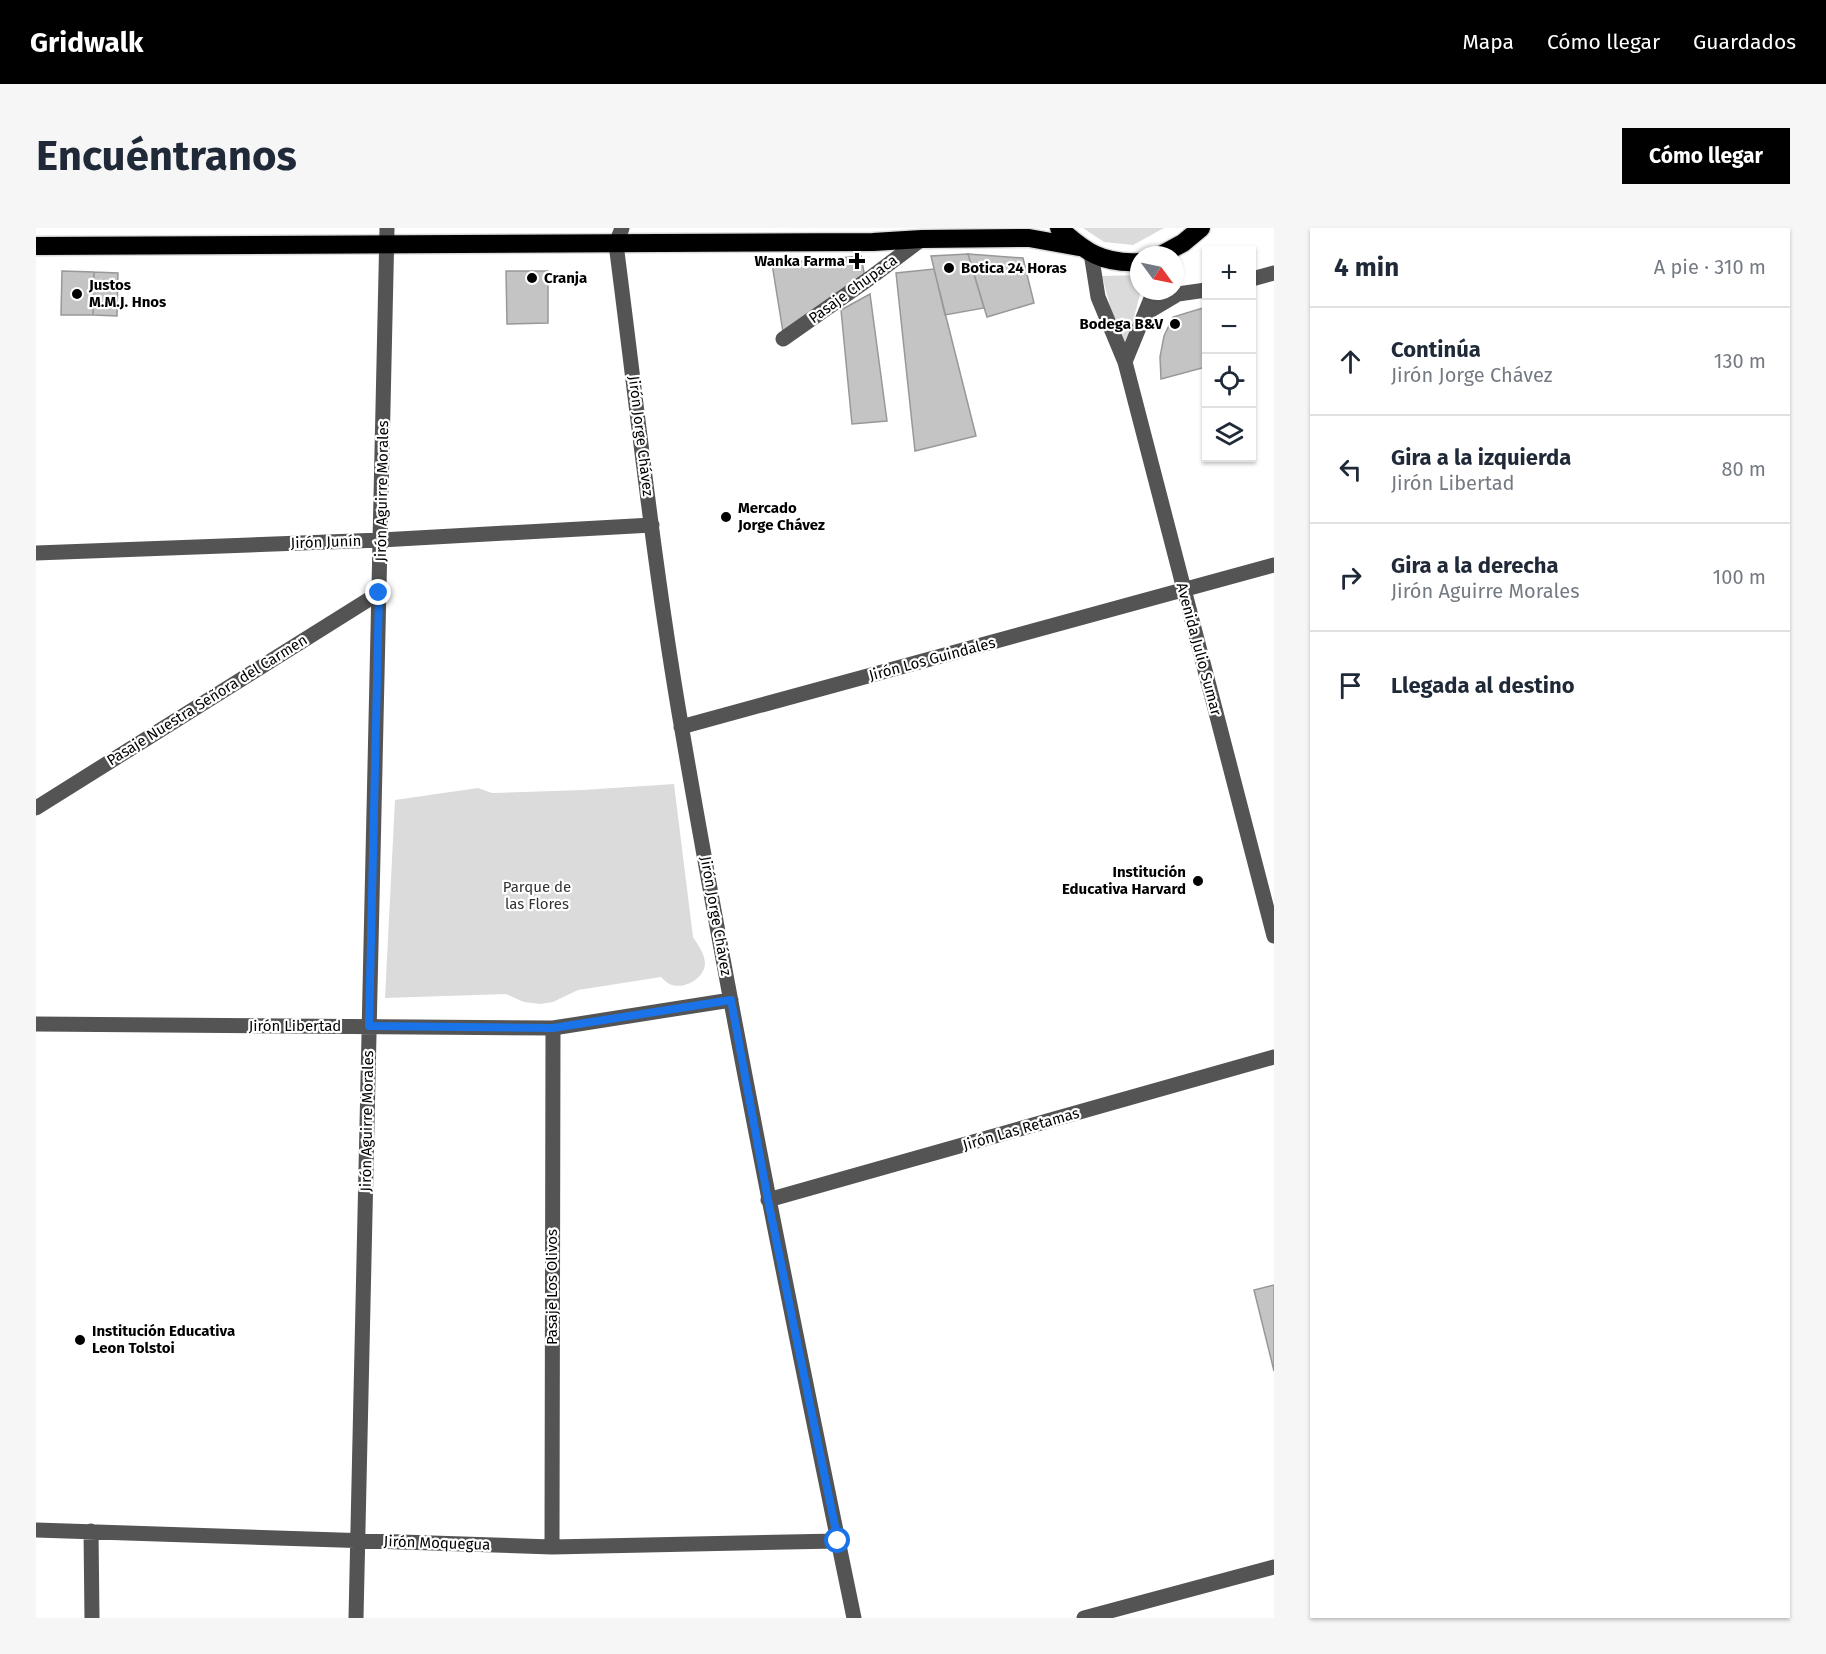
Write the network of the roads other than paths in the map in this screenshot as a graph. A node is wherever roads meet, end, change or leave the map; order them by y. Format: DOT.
graph roads {
  1 [pos="1059,228"];
  2 [pos="1201,228"];
  3 [pos="874,235"];
  4 [pos="387,236"];
  5 [pos="619,236"];
  6 [pos="922,239"];
  7 [pos="36,246"];
  8 [pos="1178,246"];
  9 [pos="1085,250"];
  10 [pos="1130,262"];
  11 [pos="1274,273"];
  12 [pos="1256,278"];
  13 [pos="1202,291"];
  14 [pos="1151,300"];
  15 [pos="1146,314"];
  16 [pos="783,339"];
  17 [pos="1125,362"];
  18 [pos="652,525"];
  19 [pos="381,540"];
  20 [pos="36,553"];
  21 [pos="1274,565"];
  22 [pos="1183,590"];
  23 [pos="379,593"];
  24 [pos="681,727"];
  25 [pos="36,808"];
  26 [pos="1274,936"];
  27 [pos="731,1000"];
  28 [pos="36,1024"];
  29 [pos="369,1026"];
  30 [pos="553,1028"];
  31 [pos="1274,1058"];
  32 [pos="768,1200"];
  33 [pos="36,1530"];
  34 [pos="91,1531"];
  35 [pos="358,1540"];
  36 [pos="838,1541"];
  37 [pos="552,1547"];
  38 [pos="1274,1567"];
  39 [pos="92,1618"];
  40 [pos="357,1618"];
  41 [pos="854,1618"];
  42 [pos="1084,1618"];
  1 -- 9 [label="highway"];
  2 -- 8 [label="highway"];
  3 -- 5 [label="highway"];
  3 -- 6 [label="highway"];
  4 -- 5 [label="highway"];
  4 -- 7 [label="highway"];
  4 -- 19 [label="street, Jirón Aguirre Morales"];
  5 -- 18 [label="street, Jirón Jorge Chávez"];
  6 -- 9 [label="highway"];
  6 -- 16 [label="street, Pasaje Chupaca"];
  9 -- 10 [label="highway"];
  9 -- 17 [label="street, Avenida Julio Sumar"];
  11 -- 12 [label="street"];
  13 -- 15 [label="street"];
  14 -- 15 [label="street"];
  15 -- 17 [label="street"];
  17 -- 22 [label="street, Avenida Julio Sumar"];
  18 -- 19 [label="street, Jirón Junín"];
  18 -- 24 [label="street, Jirón Jorge Chávez"];
  19 -- 20 [label="street, Jirón Junín"];
  19 -- 23 [label="street, Jirón Aguirre Morales"];
  21 -- 22 [label="street, Jirón Los Guindales"];
  22 -- 24 [label="street, Jirón Los Guindales"];
  22 -- 26 [label="street, Avenida Julio Sumar"];
  23 -- 25 [label="street, Pasaje Nuestra Señora del Carmen"];
  23 -- 29 [label="street, Jirón Aguirre Morales"];
  24 -- 27 [label="street, Jirón Jorge Chávez"];
  27 -- 30 [label="street, Jirón Libertad"];
  27 -- 32 [label="street, Jirón Jorge Chávez"];
  28 -- 29 [label="street, Jirón Libertad"];
  29 -- 30 [label="street, Jirón Libertad"];
  29 -- 35 [label="street, Jirón Aguirre Morales"];
  30 -- 37 [label="street, Pasaje Los Olivos"];
  31 -- 32 [label="street, Jirón Las Retamas"];
  32 -- 36 [label="street, Jirón Jorge Chávez"];
  33 -- 34 [label="street, Jirón Moquegua"];
  34 -- 35 [label="street, Jirón Moquegua"];
  34 -- 39 [label="street"];
  35 -- 37 [label="street, Jirón Moquegua"];
  35 -- 40 [label="street, Jirón Aguirre Morales"];
  36 -- 37 [label="street, Jirón Moquegua"];
  36 -- 41 [label="street, Jirón Jorge Chávez"];
  38 -- 42 [label="street"];
}
